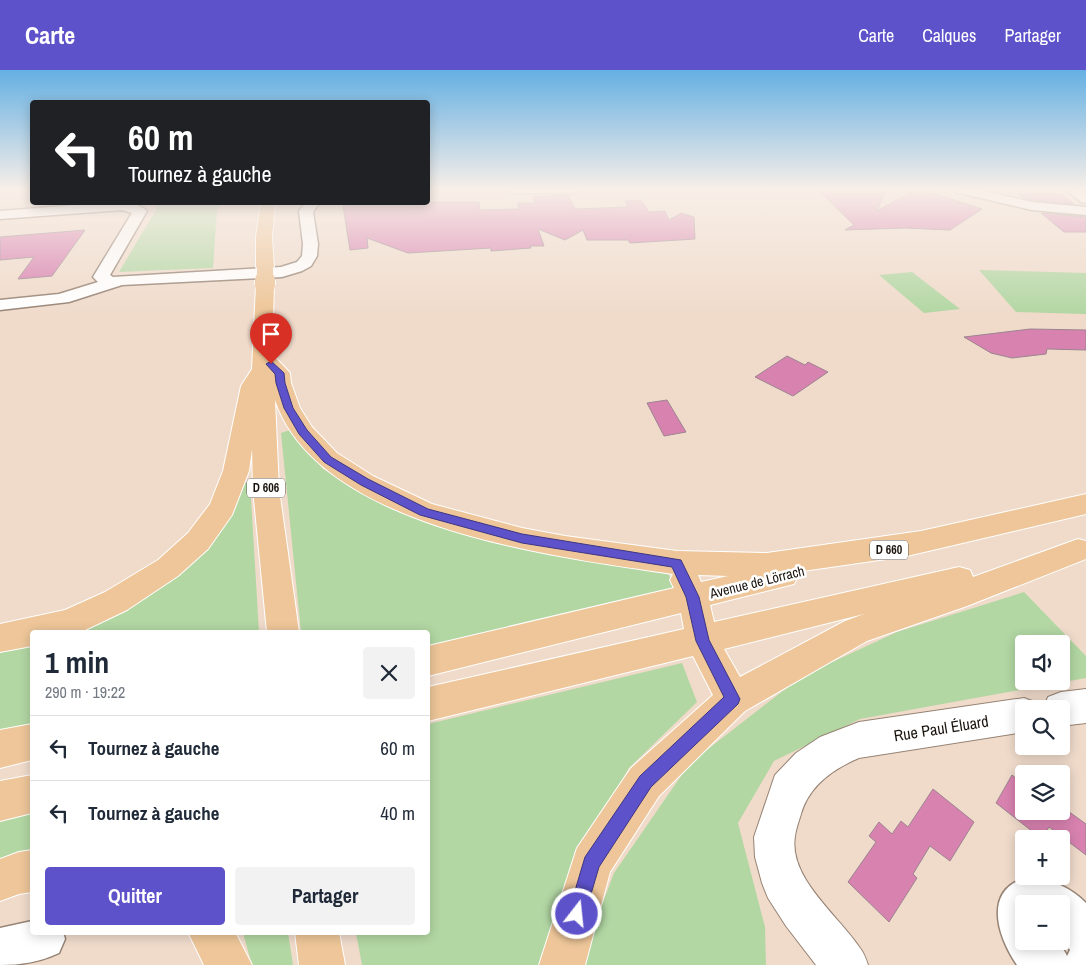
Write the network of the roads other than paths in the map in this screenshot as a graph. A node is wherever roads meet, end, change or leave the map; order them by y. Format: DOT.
graph roads {
  1 [pos="128,231"];
  2 [pos="265,231"];
  3 [pos="308,231"];
  4 [pos="110,282"];
  5 [pos="0,305"];
  6 [pos="262,363"];
  7 [pos="1086,504"];
  8 [pos="926,541"];
  9 [pos="1082,549"];
  10 [pos="677,563"];
  11 [pos="693,597"];
  12 [pos="282,619"];
  13 [pos="39,630"];
  14 [pos="30,632"];
  15 [pos="0,638"];
  16 [pos="702,641"];
  17 [pos="430,661"];
  18 [pos="733,699"];
  19 [pos="430,704"];
  20 [pos="1086,706"];
  21 [pos="1070,708"];
  22 [pos="1015,716"];
  23 [pos="30,742"];
  24 [pos="0,749"];
  25 [pos="30,794"];
  26 [pos="0,801"];
  27 [pos="30,871"];
  28 [pos="0,880"];
  29 [pos="1070,915"];
  30 [pos="212,935"];
  31 [pos="318,935"];
  32 [pos="45,939"];
  33 [pos="1086,940"];
  34 [pos="0,949"];
  35 [pos="1032,950"];
  36 [pos="1086,962"];
  37 [pos="229,965"];
  38 [pos="322,965"];
  39 [pos="562,965"];
  40 [pos="845,965"];
  41 [pos="1050,965"];
  42 [pos="1084,965"];
  1 -- 4 [label="street"];
  2 -- 6 [label="main road, D 606"];
  3 -- 4 [label="street"];
  4 -- 5 [label="street"];
  6 -- 10 [label="main road"];
  6 -- 12 [label="main road, D 606"];
  6 -- 13 [label="main road"];
  7 -- 8 [label="main road, Avenue de Lörrach / D 660"];
  8 -- 10 [label="main road"];
  8 -- 11 [label="main road, Avenue de Lörrach / D 660"];
  9 -- 16 [label="main road"];
  9 -- 18 [label="main road"];
  10 -- 11 [label="main road"];
  11 -- 16 [label="main road"];
  11 -- 17 [label="main road, Avenue de Lörrach / D 660"];
  14 -- 15 [label="main road"];
  16 -- 18 [label="main road"];
  16 -- 19 [label="main road"];
  18 -- 39 [label="main road"];
  20 -- 21 [label="street"];
  22 -- 40 [label="street, Rue Paul Éluard"];
  23 -- 24 [label="main road"];
  25 -- 26 [label="main road"];
  27 -- 28 [label="main road"];
  29 -- 33 [label="street"];
  30 -- 37 [label="main road"];
  31 -- 38 [label="main road"];
  32 -- 34 [label="street"];
  35 -- 41 [label="street"];
  36 -- 42 [label="street"];
}
